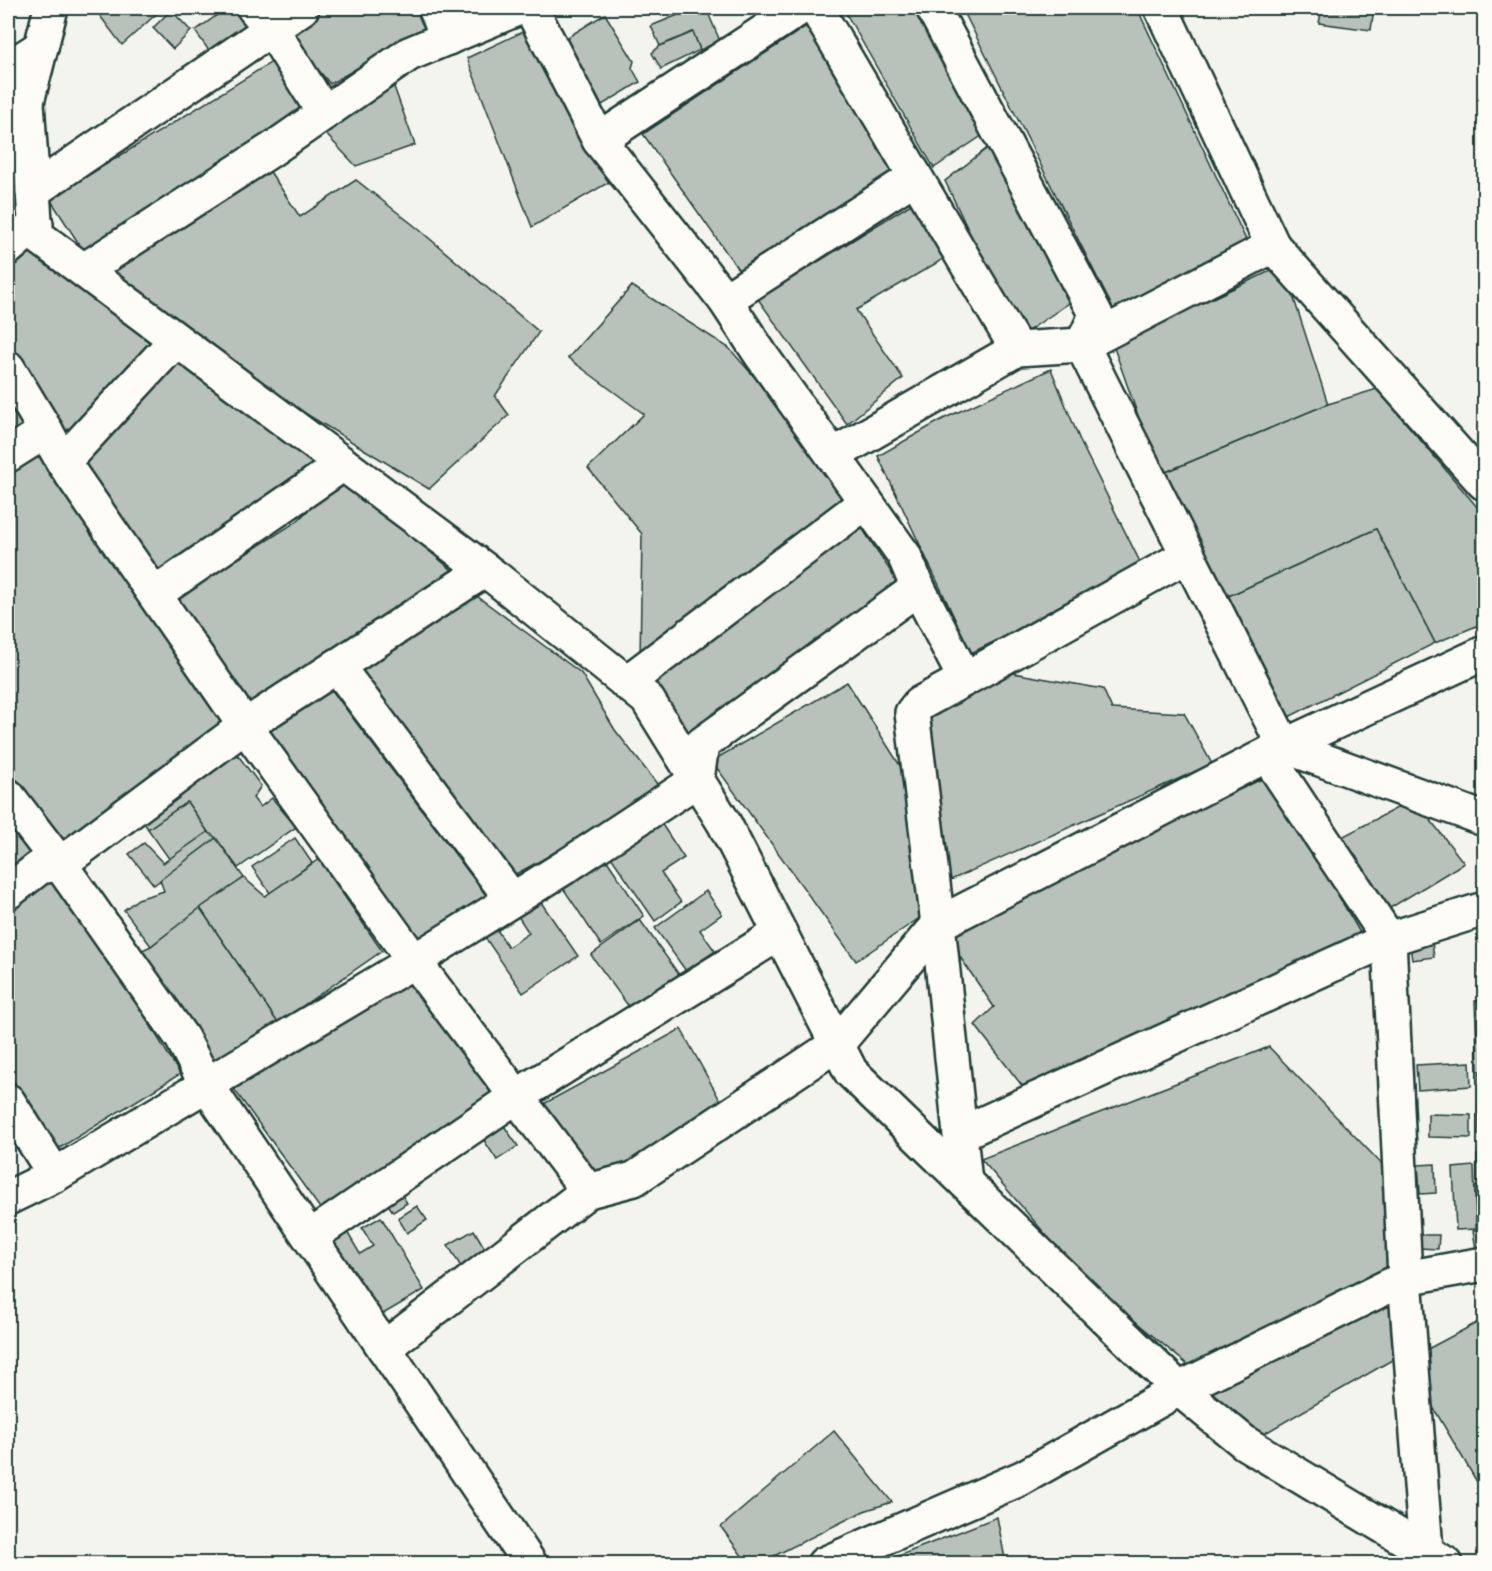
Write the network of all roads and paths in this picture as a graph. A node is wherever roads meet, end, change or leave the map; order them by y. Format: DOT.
graph roads {
  1 [pos="51,8"];
  2 [pos="302,8"];
  3 [pos="435,8"];
  4 [pos="519,8"];
  5 [pos="531,8"];
  6 [pos="800,8"];
  7 [pos="816,8"];
  8 [pos="933,8"];
  9 [pos="1161,8"];
  10 [pos="263,18"];
  11 [pos="448,38"];
  12 [pos="41,47"];
  13 [pos="8,68"];
  14 [pos="324,113"];
  15 [pos="599,140"];
  16 [pos="915,177"];
  17 [pos="33,191"];
  18 [pos="36,224"];
  19 [pos="8,245"];
  20 [pos="1273,246"];
  21 [pos="84,270"];
  22 [pos="725,300"];
  23 [pos="176,340"];
  24 [pos="1082,345"];
  25 [pos="1017,349"];
  26 [pos="8,368"];
  27 [pos="46,431"];
  28 [pos="8,455"];
  29 [pos="833,455"];
  30 [pos="63,462"];
  31 [pos="343,464"];
  32 [pos="1485,483"];
  33 [pos="866,502"];
  34 [pos="1188,555"];
  35 [pos="485,570"];
  36 [pos="918,588"];
  37 [pos="155,594"];
  38 [pos="1485,653"];
  39 [pos="337,666"];
  40 [pos="965,679"];
  41 [pos="626,683"];
  42 [pos="244,726"];
  43 [pos="1276,751"];
  44 [pos="697,780"];
  45 [pos="8,796"];
  46 [pos="1485,819"];
  47 [pos="60,864"];
  48 [pos="8,892"];
  49 [pos="512,899"];
  50 [pos="1485,909"];
  51 [pos="938,924"];
  52 [pos="780,933"];
  53 [pos="1389,939"];
  54 [pos="414,962"];
  55 [pos="837,1044"];
  56 [pos="206,1083"];
  57 [pos="517,1096"];
  58 [pos="8,1101"];
  59 [pos="960,1134"];
  60 [pos="55,1175"];
  61 [pos="965,1182"];
  62 [pos="588,1191"];
  63 [pos="8,1198"];
  64 [pos="310,1237"];
  65 [pos="1485,1264"];
  66 [pos="1405,1278"];
  67 [pos="384,1347"];
  68 [pos="1179,1389"];
  69 [pos="1436,1557"];
  70 [pos="530,1563"];
  71 [pos="824,1563"];
  1 -- 12 [label="street"];
  2 -- 10 [label="street"];
  3 -- 11 [label="street"];
  4 -- 11 [label="street"];
  5 -- 15 [label="street"];
  6 -- 15 [label="street"];
  7 -- 16 [label="street"];
  8 -- 24 [label="street"];
  9 -- 20 [label="street"];
  10 -- 14 [label="street"];
  10 -- 17 [label="street"];
  11 -- 14 [label="street"];
  12 -- 13 [label="street"];
  12 -- 17 [label="street"];
  14 -- 21 [label="street"];
  15 -- 22 [label="street"];
  16 -- 22 [label="street"];
  16 -- 25 [label="street"];
  17 -- 18 [label="street"];
  18 -- 19 [label="street"];
  18 -- 21 [label="street"];
  20 -- 24 [label="street"];
  20 -- 32 [label="street"];
  21 -- 23 [label="street"];
  22 -- 29 [label="street"];
  23 -- 30 [label="street"];
  23 -- 31 [label="street"];
  24 -- 25 [label="street"];
  24 -- 34 [label="street"];
  25 -- 29 [label="street"];
  26 -- 27 [label="street"];
  27 -- 28 [label="street"];
  27 -- 30 [label="street"];
  29 -- 33 [label="street"];
  30 -- 37 [label="street"];
  31 -- 35 [label="street"];
  31 -- 37 [label="street"];
  33 -- 36 [label="street"];
  33 -- 41 [label="street"];
  34 -- 40 [label="street"];
  34 -- 43 [label="street"];
  35 -- 39 [label="street"];
  35 -- 41 [label="street"];
  36 -- 40 [label="street"];
  36 -- 44 [label="street"];
  37 -- 42 [label="street"];
  38 -- 43 [label="street"];
  39 -- 42 [label="street"];
  39 -- 49 [label="street"];
  40 -- 51 [label="street"];
  41 -- 44 [label="street"];
  42 -- 47 [label="street"];
  42 -- 54 [label="street"];
  43 -- 46 [label="street"];
  43 -- 51 [label="street"];
  43 -- 53 [label="street"];
  44 -- 49 [label="street"];
  44 -- 52 [label="street"];
  45 -- 47 [label="street"];
  47 -- 48 [label="street"];
  47 -- 56 [label="street"];
  49 -- 54 [label="street"];
  50 -- 53 [label="street"];
  51 -- 55 [label="street"];
  51 -- 59 [label="street"];
  52 -- 55 [label="street"];
  52 -- 57 [label="street"];
  53 -- 59 [label="street"];
  53 -- 66 [label="street"];
  54 -- 56 [label="street"];
  54 -- 57 [label="street"];
  55 -- 61 [label="street"];
  55 -- 62 [label="street"];
  56 -- 60 [label="street"];
  56 -- 64 [label="street"];
  57 -- 62 [label="street"];
  57 -- 64 [label="street"];
  58 -- 60 [label="street"];
  59 -- 61 [label="street"];
  60 -- 63 [label="street"];
  61 -- 68 [label="street"];
  62 -- 67 [label="street"];
  64 -- 67 [label="street"];
  65 -- 66 [label="street"];
  66 -- 68 [label="street"];
  66 -- 69 [label="street"];
  67 -- 70 [label="street"];
  68 -- 69 [label="street"];
  68 -- 71 [label="street"];
}
